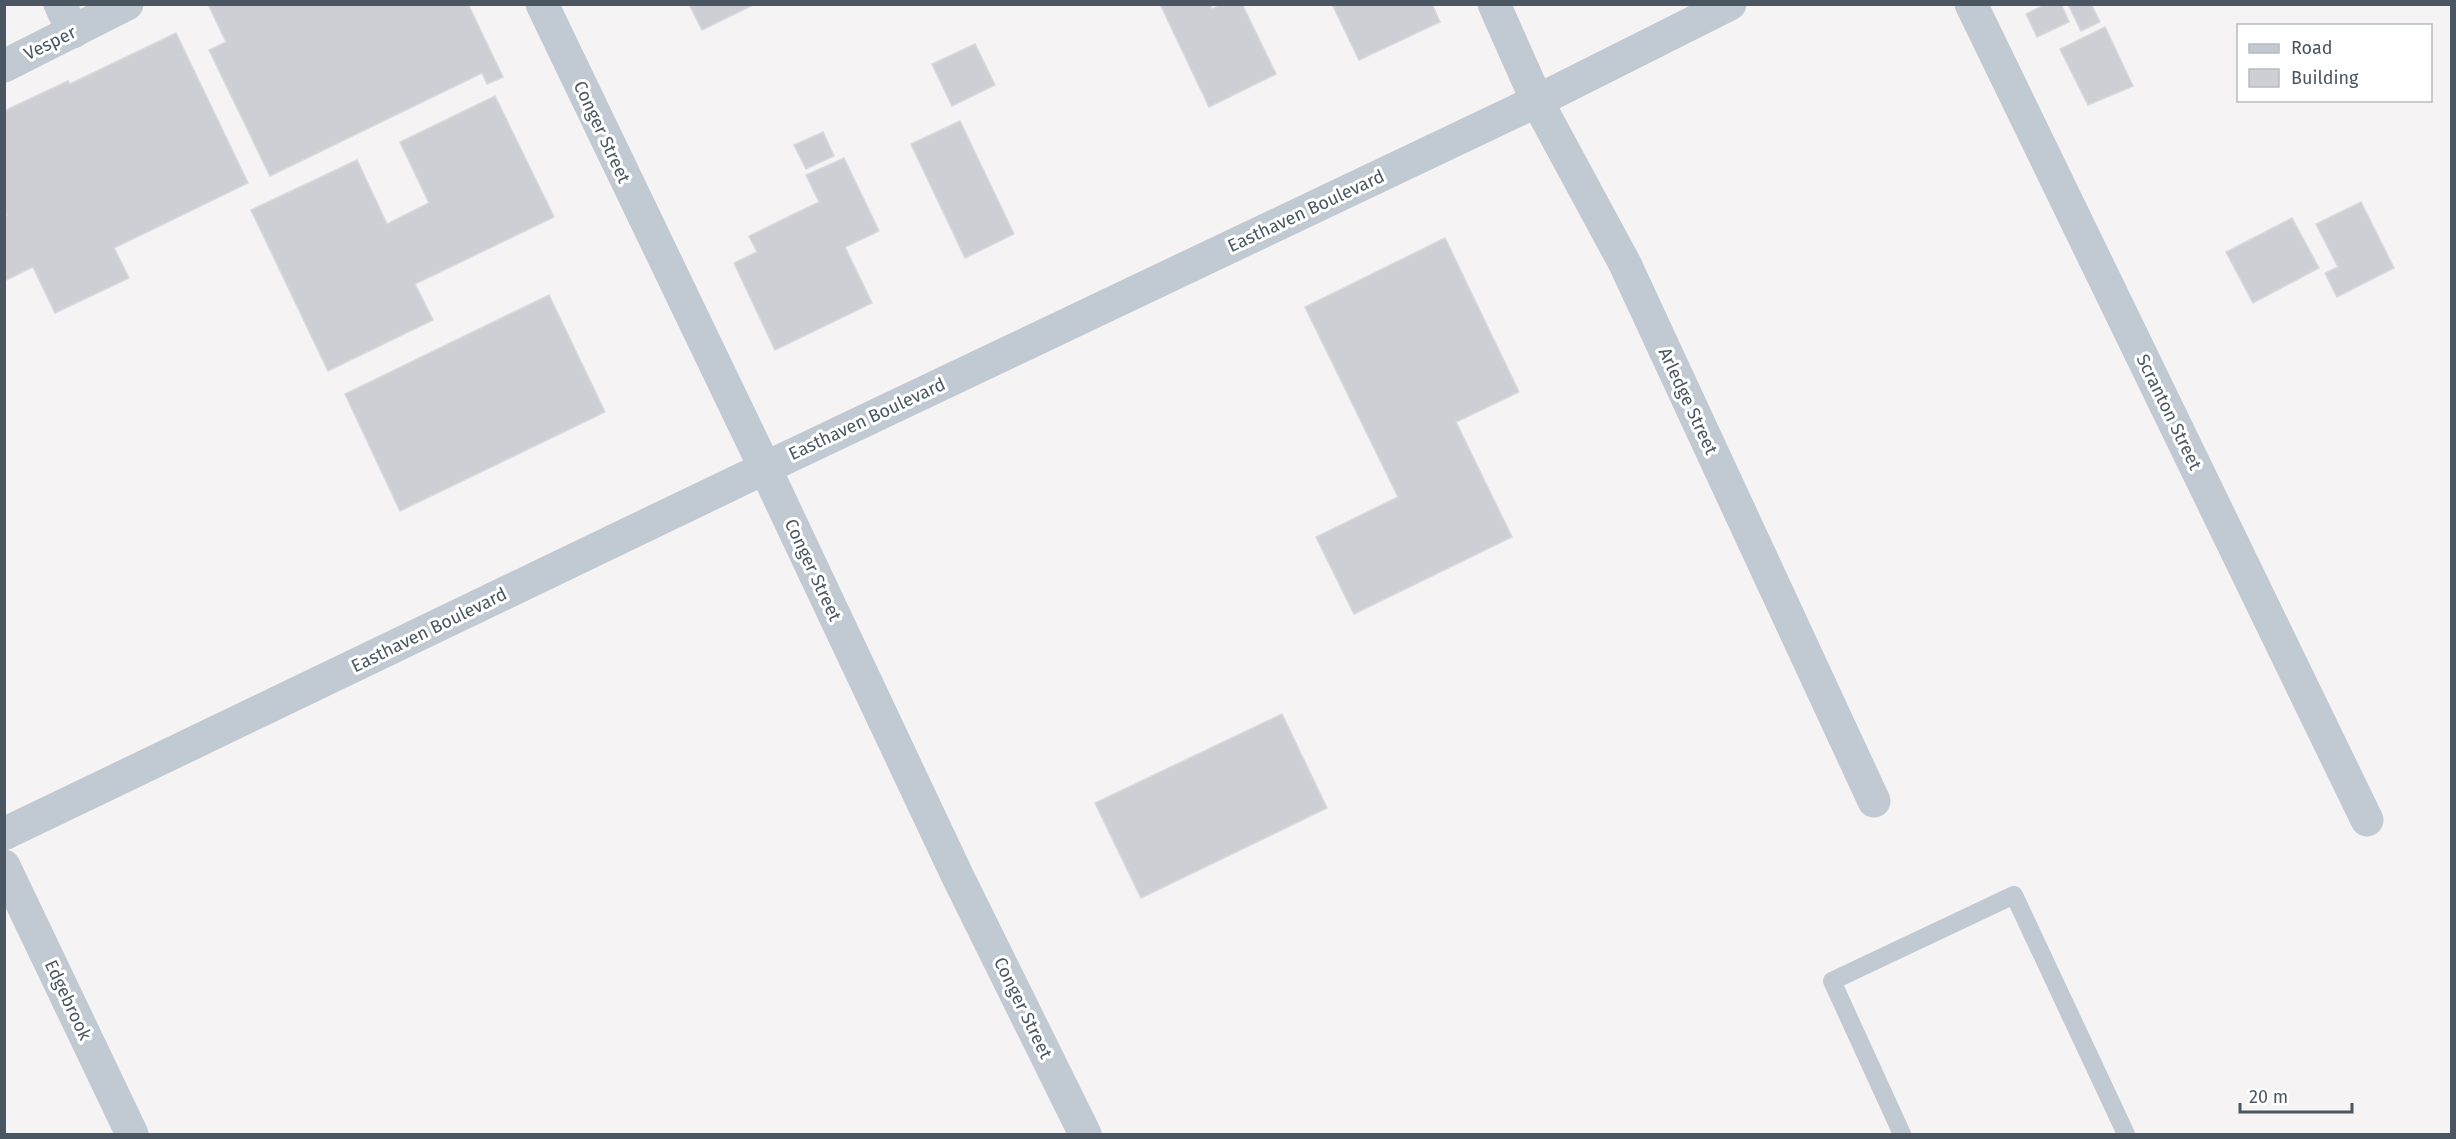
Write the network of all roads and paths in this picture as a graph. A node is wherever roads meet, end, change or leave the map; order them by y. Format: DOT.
graph roads {
  1 [pos="127,4"];
  2 [pos="542,4"];
  3 [pos="1494,4"];
  4 [pos="1730,4"];
  5 [pos="1971,4"];
  6 [pos="67,18"];
  7 [pos="4,66"];
  8 [pos="1538,101"];
  9 [pos="765,468"];
  10 [pos="1874,801"];
  11 [pos="2367,820"];
  12 [pos="4,834"];
  13 [pos="4,866"];
  14 [pos="132,1134"];
  15 [pos="1085,1134"];
  16 [pos="1902,1134"];
  17 [pos="2126,1134"];
  1 -- 6 [label="street, Vesper"];
  2 -- 9 [label="street, Conger Street"];
  3 -- 8 [label="street, Arledge Street"];
  4 -- 8 [label="street, Easthaven Boulevard"];
  5 -- 11 [label="street, Scranton Street"];
  6 -- 7 [label="street, Vesper"];
  8 -- 9 [label="street, Easthaven Boulevard"];
  8 -- 10 [label="street, Arledge Street"];
  9 -- 12 [label="street, Easthaven Boulevard"];
  9 -- 15 [label="street, Conger Street"];
  13 -- 14 [label="street, Edgebrook"];
  16 -- 17 [label="lane"];
}
